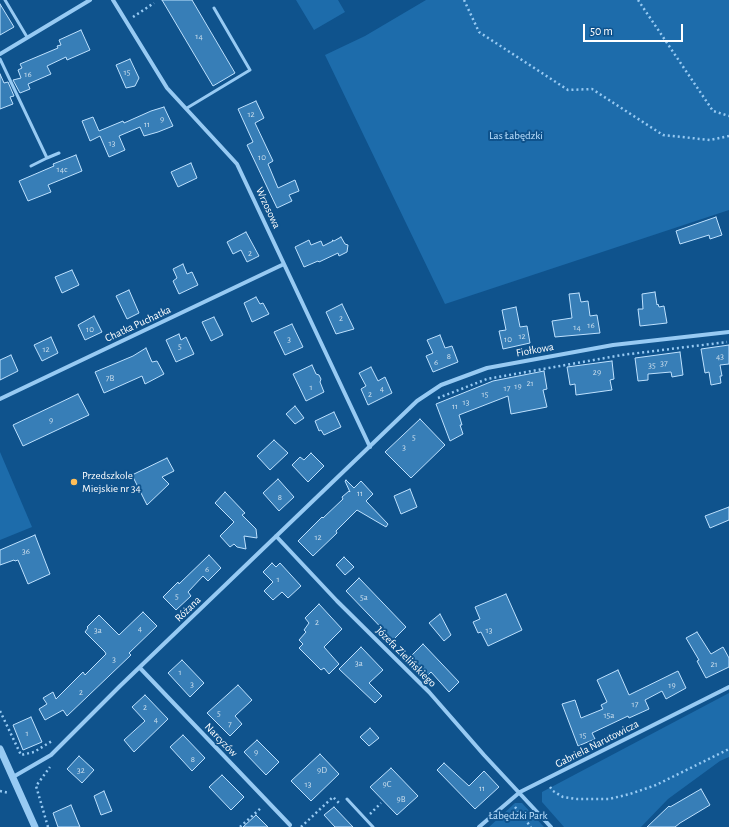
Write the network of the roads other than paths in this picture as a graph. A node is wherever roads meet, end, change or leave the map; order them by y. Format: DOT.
graph roads {
  1 [pos="5,0"];
  2 [pos="90,0"];
  3 [pos="113,0"];
  4 [pos="214,8"];
  5 [pos="27,37"];
  6 [pos="0,54"];
  7 [pos="0,59"];
  8 [pos="187,108"];
  9 [pos="59,153"];
  10 [pos="47,158"];
  11 [pos="31,166"];
  12 [pos="284,264"];
  13 [pos="729,332"];
  14 [pos="0,399"];
  15 [pos="370,447"];
  16 [pos="276,536"];
  17 [pos="140,668"];
  18 [pos="729,687"];
  19 [pos="0,748"];
  20 [pos="13,777"];
  21 [pos="520,792"];
  22 [pos="347,799"];
  23 [pos="290,825"];
  24 [pos="35,827"];
  25 [pos="373,827"];
  26 [pos="479,827"];
  27 [pos="551,827"];
  1 -- 5 [label="lane"];
  2 -- 5 [label="street"];
  3 -- 8 [label="street, Wrzosowa"];
  4 -- 8 [label="lane"];
  5 -- 6 [label="street"];
  7 -- 10 [label="lane"];
  8 -- 12 [label="street, Wrzosowa"];
  9 -- 10 [label="lane"];
  10 -- 11 [label="lane"];
  12 -- 14 [label="street, Chatka Puchatka"];
  12 -- 15 [label="street, Wrzosowa"];
  13 -- 15 [label="street, Fiołkowa"];
  15 -- 16 [label="street, Różana"];
  16 -- 17 [label="street, Różana"];
  16 -- 21 [label="street, Józefa Zielińskiego"];
  17 -- 20 [label="street, Różana"];
  17 -- 23 [label="street, Narcyzów"];
  18 -- 21 [label="street, Gabriela Narutowicza"];
  19 -- 20 [label="street"];
  20 -- 24 [label="street"];
  21 -- 26 [label="street, Gabriela Narutowicza"];
  21 -- 27 [label="street, Józefa Zielińskiego"];
  22 -- 25 [label="lane"];
}
